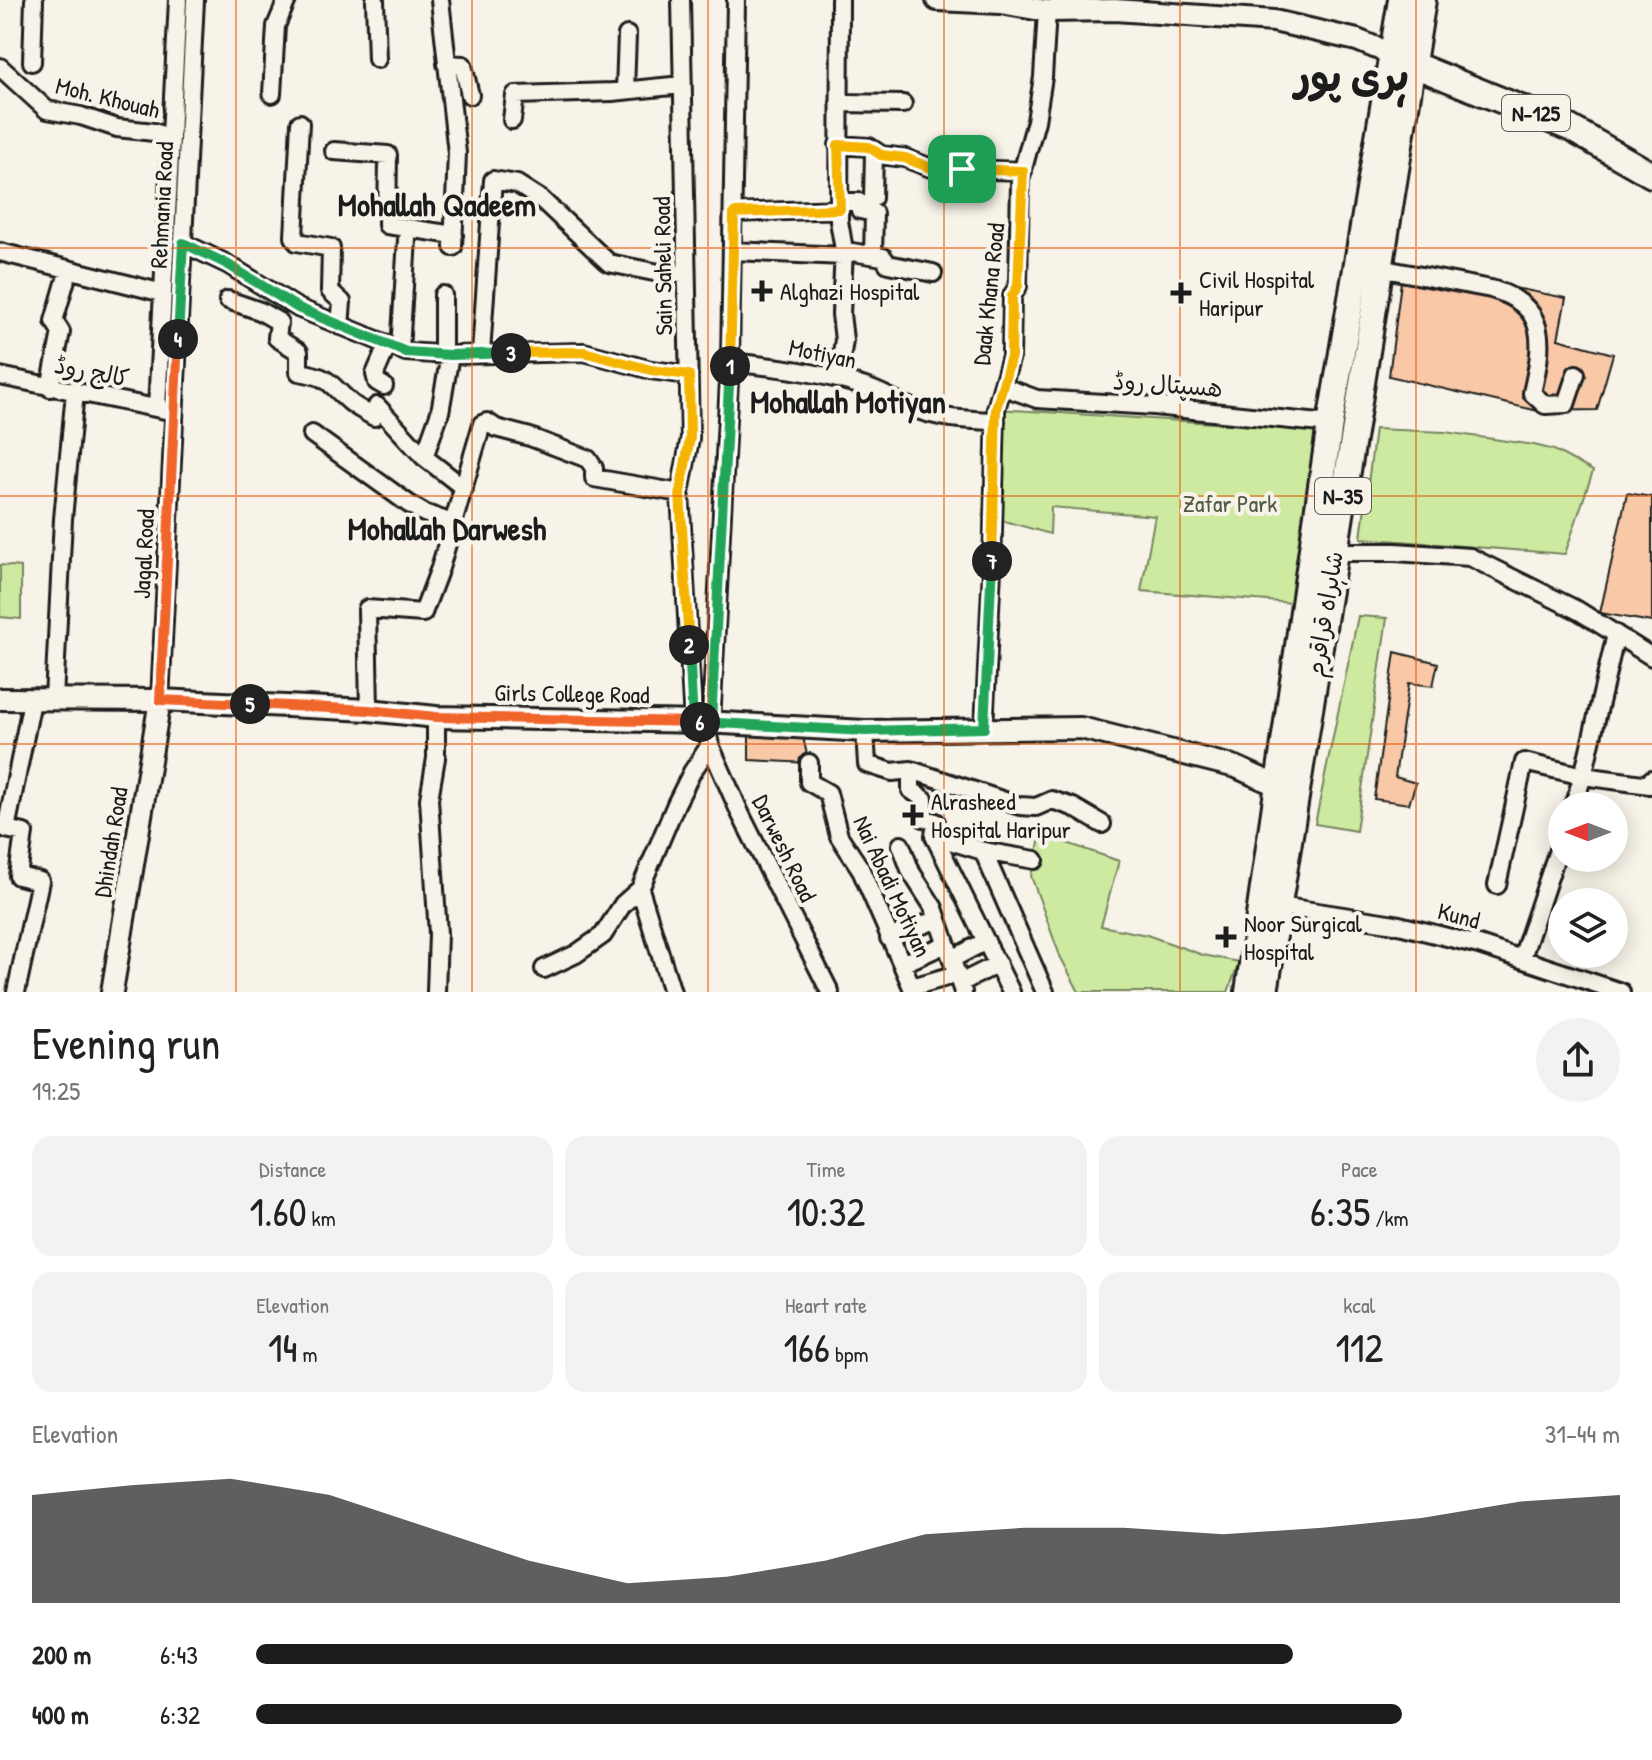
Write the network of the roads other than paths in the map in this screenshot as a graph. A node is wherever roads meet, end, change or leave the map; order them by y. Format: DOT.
graph roads {
  1 [pos="34,0"];
  2 [pos="178,0"];
  3 [pos="195,0"];
  4 [pos="287,0"];
  5 [pos="375,0"];
  6 [pos="440,0"];
  7 [pos="681,0"];
  8 [pos="736,0"];
  9 [pos="840,0"];
  10 [pos="937,0"];
  11 [pos="1401,0"];
  12 [pos="1423,0"];
  13 [pos="983,1"];
  14 [pos="1204,8"];
  15 [pos="1047,11"];
  16 [pos="627,35"];
  17 [pos="377,59"];
  18 [pos="1404,60"];
  19 [pos="32,62"];
  20 [pos="446,64"];
  21 [pos="0,67"];
  22 [pos="682,85"];
  23 [pos="625,90"];
  24 [pos="272,94"];
  25 [pos="470,95"];
  26 [pos="839,103"];
  27 [pos="903,104"];
  28 [pos="512,120"];
  29 [pos="300,123"];
  30 [pos="171,138"];
  31 [pos="838,145"];
  32 [pos="334,151"];
  33 [pos="874,151"];
  34 [pos="1023,171"];
  35 [pos="1652,175"];
  36 [pos="873,198"];
  37 [pos="840,206"];
  38 [pos="734,213"];
  39 [pos="407,239"];
  40 [pos="183,243"];
  41 [pos="733,251"];
  42 [pos="0,252"];
  43 [pos="873,255"];
  44 [pos="844,256"];
  45 [pos="1379,268"];
  46 [pos="69,269"];
  47 [pos="933,273"];
  48 [pos="686,274"];
  49 [pos="163,293"];
  50 [pos="443,295"];
  51 [pos="228,300"];
  52 [pos="340,326"];
  53 [pos="394,347"];
  54 [pos="481,353"];
  55 [pos="446,355"];
  56 [pos="730,362"];
  57 [pos="1576,374"];
  58 [pos="689,375"];
  59 [pos="0,376"];
  60 [pos="838,379"];
  61 [pos="384,386"];
  62 [pos="1004,387"];
  63 [pos="50,388"];
  64 [pos="75,392"];
  65 [pos="157,408"];
  66 [pos="175,412"];
  67 [pos="996,421"];
  68 [pos="1330,424"];
  69 [pos="312,434"];
  70 [pos="424,457"];
  71 [pos="464,488"];
  72 [pos="680,493"];
  73 [pos="452,523"];
  74 [pos="1334,552"];
  75 [pos="1616,634"];
  76 [pos="1652,657"];
  77 [pos="0,699"];
  78 [pos="54,699"];
  79 [pos="160,700"];
  80 [pos="32,701"];
  81 [pos="369,710"];
  82 [pos="436,717"];
  83 [pos="703,722"];
  84 [pos="984,728"];
  85 [pos="865,731"];
  86 [pos="710,745"];
  87 [pos="809,763"];
  88 [pos="911,770"];
  89 [pos="1583,776"];
  90 [pos="1652,779"];
  91 [pos="1278,786"];
  92 [pos="1578,792"];
  93 [pos="1102,824"];
  94 [pos="934,836"];
  95 [pos="901,845"];
  96 [pos="983,851"];
  97 [pos="1035,860"];
  98 [pos="1551,872"];
  99 [pos="1497,885"];
  100 [pos="640,889"];
  101 [pos="1279,906"];
  102 [pos="938,919"];
  103 [pos="889,938"];
  104 [pos="986,941"];
  105 [pos="1522,958"];
  106 [pos="902,964"];
  107 [pos="998,964"];
  108 [pos="544,969"];
  109 [pos="956,970"];
  110 [pos="913,989"];
  111 [pos="16,992"];
  112 [pos="112,992"];
  113 [pos="436,992"];
  114 [pos="672,992"];
  115 [pos="830,992"];
  116 [pos="1011,992"];
  117 [pos="1045,992"];
  118 [pos="1248,992"];
  119 [pos="1265,992"];
  120 [pos="1621,992"];
  1 -- 19 [label="street"];
  2 -- 30 [label="street"];
  3 -- 40 [label="street, Rehmania Road"];
  4 -- 24 [label="street"];
  5 -- 17 [label="street"];
  6 -- 20 [label="street"];
  7 -- 22 [label="street, Sain Saheli Road"];
  8 -- 38 [label="street"];
  9 -- 26 [label="street"];
  10 -- 13 [label="main road"];
  11 -- 18 [label="highway, شاہراہ قراقرم / N-35"];
  12 -- 18 [label="highway, شاہراہ قراقرم / N-35"];
  13 -- 15 [label="main road"];
  14 -- 15 [label="main road"];
  14 -- 18 [label="main road"];
  15 -- 34 [label="street, Daak Khana Road"];
  16 -- 23 [label="street"];
  18 -- 35 [label="highway, N-125"];
  18 -- 45 [label="highway, شاہراہ قراقرم / N-35"];
  18 -- 68 [label="highway, شاہراہ قراقرم / N-35"];
  20 -- 25 [label="street"];
  20 -- 32 [label="street"];
  21 -- 30 [label="street, Moh. Khouah"];
  22 -- 23 [label="street"];
  22 -- 48 [label="street, Sain Saheli Road"];
  23 -- 28 [label="street"];
  26 -- 27 [label="street"];
  26 -- 31 [label="street"];
  29 -- 52 [label="street"];
  30 -- 49 [label="street"];
  31 -- 33 [label="street"];
  31 -- 37 [label="street"];
  33 -- 34 [label="street"];
  33 -- 36 [label="street"];
  34 -- 62 [label="street, Daak Khana Road"];
  37 -- 38 [label="street"];
  37 -- 43 [label="street"];
  37 -- 44 [label="street"];
  38 -- 41 [label="street"];
  39 -- 53 [label="street"];
  40 -- 52 [label="street"];
  40 -- 66 [label="street, Rehmania Road"];
  41 -- 44 [label="street"];
  41 -- 56 [label="street"];
  42 -- 46 [label="street"];
  43 -- 44 [label="street"];
  43 -- 47 [label="street"];
  44 -- 60 [label="street"];
  45 -- 57 [label="street"];
  45 -- 74 [label="highway, شاہراہ قراقرم / N-35"];
  46 -- 49 [label="street"];
  46 -- 63 [label="street"];
  48 -- 54 [label="street"];
  48 -- 58 [label="street, Sain Saheli Road"];
  49 -- 65 [label="street"];
  50 -- 55 [label="street"];
  51 -- 70 [label="street"];
  52 -- 53 [label="street"];
  53 -- 55 [label="street"];
  53 -- 61 [label="street"];
  54 -- 55 [label="street"];
  54 -- 58 [label="street"];
  55 -- 70 [label="street"];
  56 -- 60 [label="street, Motiyan"];
  56 -- 83 [label="street"];
  58 -- 72 [label="street, Sain Saheli Road"];
  59 -- 63 [label="street, کالج روڈ"];
  60 -- 67 [label="street, Motiyan"];
  62 -- 67 [label="street, Daak Khana Road"];
  62 -- 68 [label="street, ھسپتال روڈ"];
  63 -- 64 [label="street, کالج روڈ"];
  64 -- 65 [label="street, کالج روڈ"];
  64 -- 78 [label="street"];
  65 -- 66 [label="street, کالج روڈ"];
  66 -- 79 [label="street, Jagal Road"];
  67 -- 84 [label="street, Daak Khana Road"];
  68 -- 91 [label="highway, شاہراہ قراقرم / N-35"];
  69 -- 73 [label="street"];
  70 -- 71 [label="street"];
  71 -- 72 [label="street"];
  71 -- 73 [label="street"];
  72 -- 83 [label="street, Sain Saheli Road"];
  73 -- 81 [label="street"];
  74 -- 75 [label="street"];
  74 -- 101 [label="highway, شاہراہ قراقرم / N-35"];
  75 -- 76 [label="street"];
  75 -- 89 [label="street"];
  77 -- 80 [label="main road, Girls College Road"];
  78 -- 79 [label="main road, Girls College Road"];
  78 -- 80 [label="main road, Girls College Road"];
  79 -- 81 [label="main road, Girls College Road"];
  79 -- 112 [label="main road, Dhindah Road"];
  80 -- 111 [label="street"];
  81 -- 82 [label="main road, Girls College Road"];
  82 -- 83 [label="main road, Girls College Road"];
  82 -- 113 [label="street"];
  83 -- 85 [label="main road, Girls College Road"];
  83 -- 86 [label="street, Darwesh Road"];
  84 -- 85 [label="main road, Girls College Road"];
  84 -- 91 [label="main road, Girls College Road"];
  85 -- 88 [label="street"];
  86 -- 100 [label="street"];
  86 -- 115 [label="street, Darwesh Road"];
  87 -- 103 [label="street, Nai Abadi Motiyan"];
  88 -- 93 [label="street"];
  88 -- 94 [label="street"];
  89 -- 90 [label="street"];
  89 -- 92 [label="street"];
  89 -- 99 [label="street"];
  91 -- 118 [label="highway, شاہراہ قراقرم / N-35"];
  94 -- 96 [label="street"];
  94 -- 104 [label="street"];
  95 -- 102 [label="street, Nai Abadi Motiyan"];
  96 -- 97 [label="street"];
  96 -- 117 [label="street"];
  98 -- 105 [label="street"];
  100 -- 108 [label="street"];
  100 -- 114 [label="street"];
  101 -- 105 [label="street, Kund"];
  101 -- 119 [label="highway, شاہراہ قراقرم / N-35"];
  102 -- 103 [label="street"];
  102 -- 109 [label="street, Nai Abadi Motiyan"];
  103 -- 106 [label="street, Nai Abadi Motiyan"];
  104 -- 107 [label="street"];
  104 -- 109 [label="street"];
  105 -- 120 [label="street, Kund"];
  106 -- 109 [label="street"];
  106 -- 110 [label="street, Nai Abadi Motiyan"];
  107 -- 109 [label="street"];
  107 -- 116 [label="street"];
  109 -- 110 [label="street"];
}
